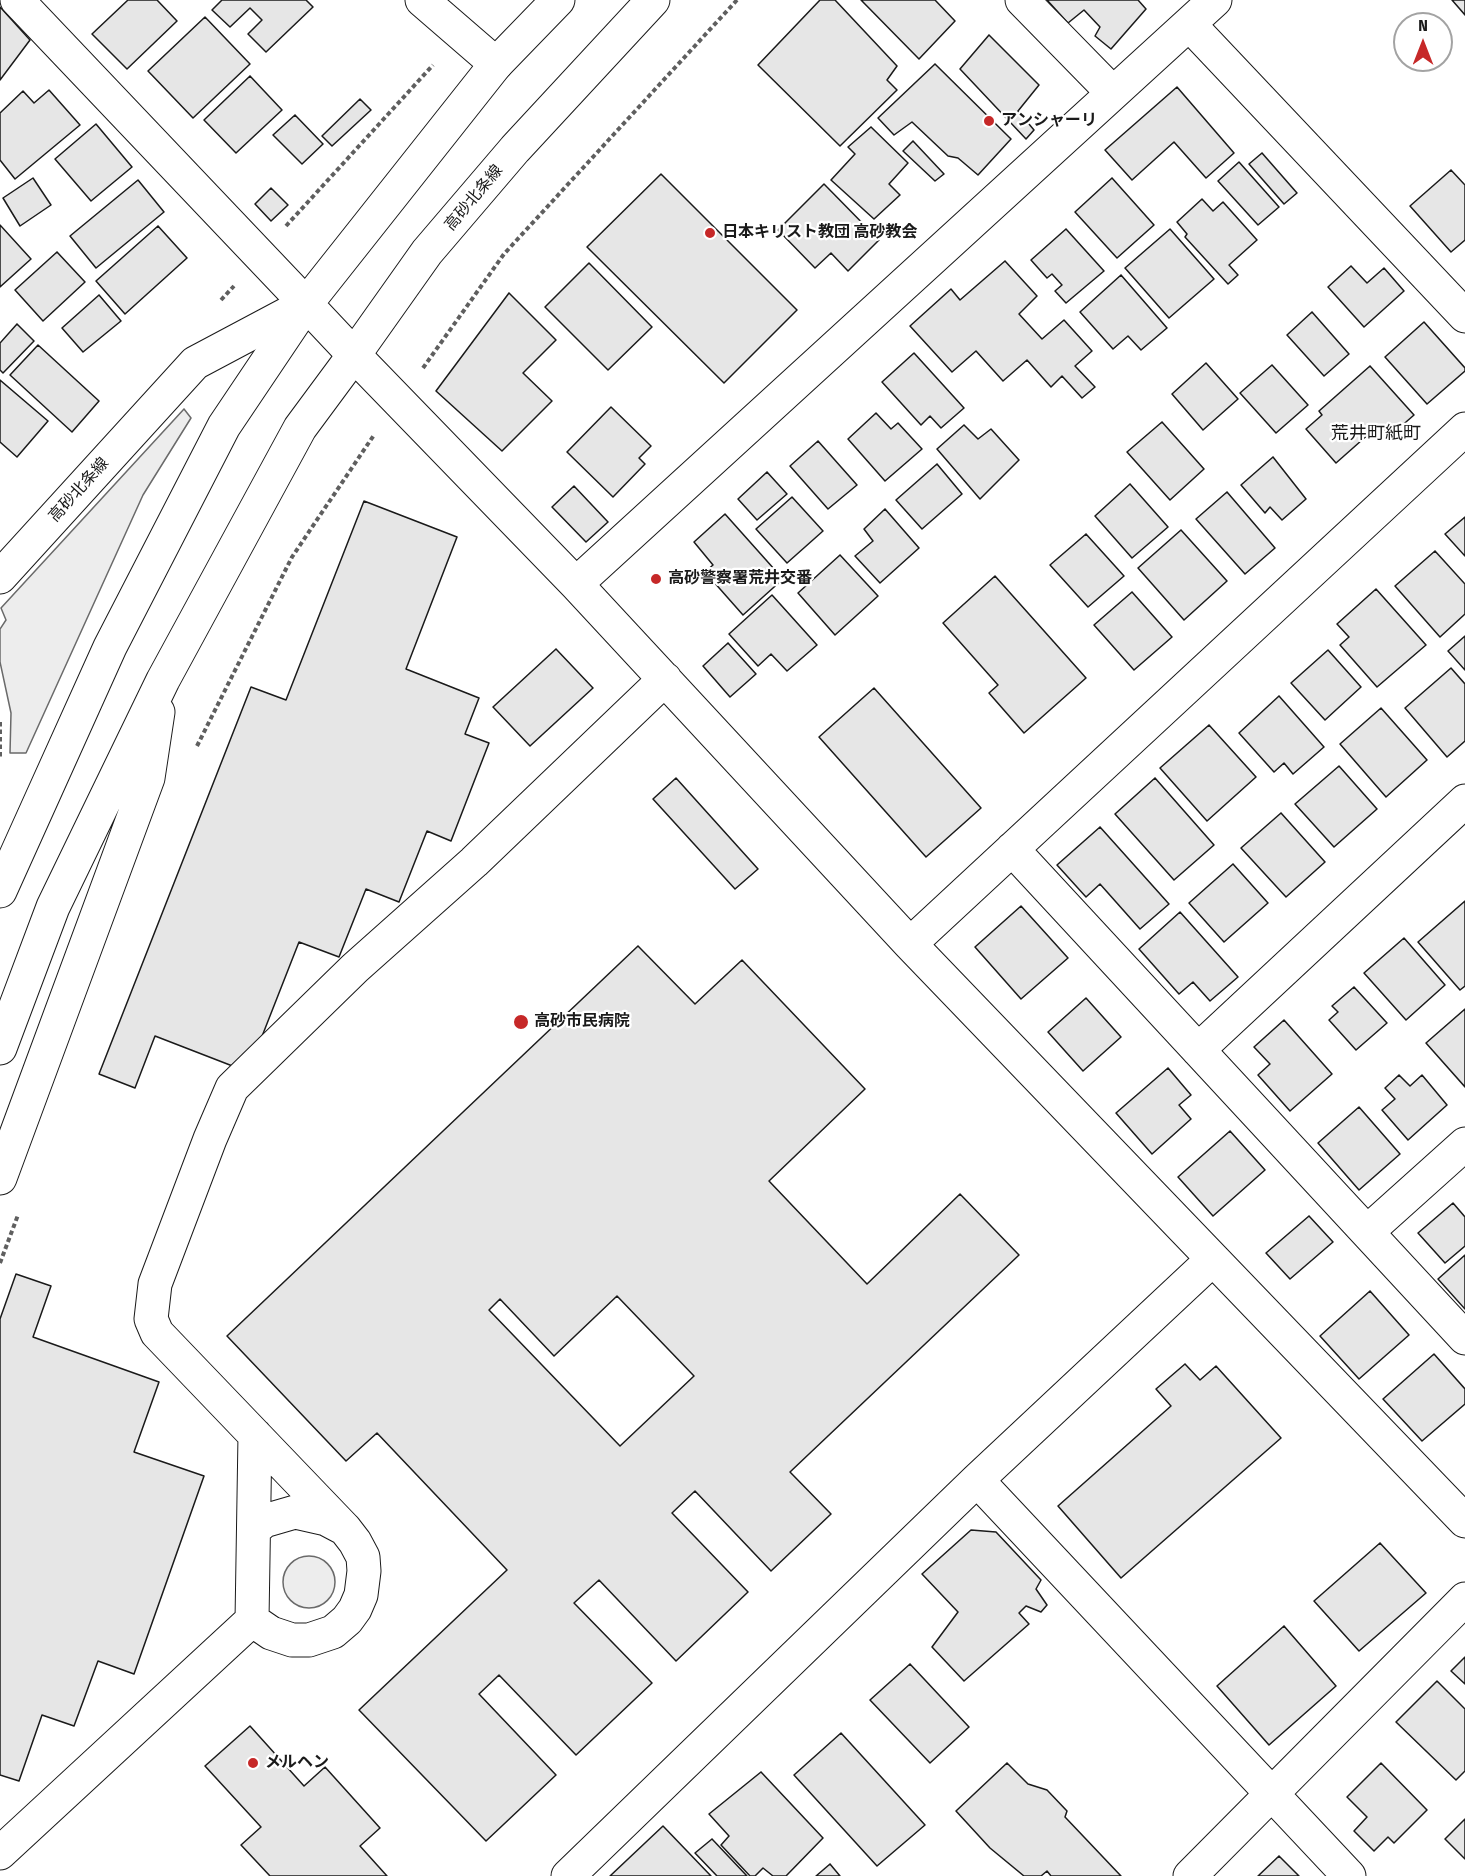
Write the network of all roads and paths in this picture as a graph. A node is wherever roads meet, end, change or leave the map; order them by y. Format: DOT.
graph roads {
  1 [pos="17,0"];
  2 [pos="422,0"];
  3 [pos="558,0"];
  4 [pos="653,0"];
  5 [pos="737,0"];
  6 [pos="1022,0"];
  7 [pos="1215,0"];
  8 [pos="1189,24"];
  9 [pos="461,34"];
  10 [pos="496,64"];
  11 [pos="1113,93"];
  12 [pos="259,255"];
  13 [pos="306,304"];
  14 [pos="213,309"];
  15 [pos="1465,316"];
  16 [pos="354,355"];
  17 [pos="399,401"];
  18 [pos="1465,429"];
  19 [pos="0,577"];
  20 [pos="576,584"];
  21 [pos="665,679"];
  22 [pos="163,680"];
  23 [pos="0,722"];
  24 [pos="194,752"];
  25 [pos="0,758"];
  26 [pos="1465,801"];
  27 [pos="1012,849"];
  28 [pos="0,891"];
  29 [pos="910,944"];
  30 [pos="0,1048"];
  31 [pos="1198,1050"];
  32 [pos="1465,1144"];
  33 [pos="0,1178"];
  34 [pos="21,1208"];
  35 [pos="1367,1232"];
  36 [pos="1213,1259"];
  37 [pos="0,1263"];
  38 [pos="1465,1338"];
  39 [pos="255,1435"];
  40 [pos="977,1480"];
  41 [pos="1465,1521"];
  42 [pos="255,1528"];
  43 [pos="345,1529"];
  44 [pos="1465,1599"];
  45 [pos="252,1620"];
  46 [pos="1272,1794"];
  47 [pos="0,1852"];
  48 [pos="568,1876"];
  49 [pos="1190,1876"];
  50 [pos="1349,1876"];
  1 -- 12 [label="street"];
  2 -- 9 [label="street"];
  3 -- 10 [label="street, 高砂北条線"];
  4 -- 16 [label="street, 高砂北条線"];
  5 -- 17 [label="path"];
  6 -- 11 [label="street"];
  7 -- 8 [label="street"];
  8 -- 11 [label="street"];
  8 -- 15 [label="street"];
  9 -- 10 [label="street"];
  9 -- 12 [label="path"];
  10 -- 13 [label="street, 高砂北条線"];
  11 -- 20 [label="street"];
  12 -- 13 [label="street"];
  12 -- 14 [label="path"];
  13 -- 16 [label="street"];
  13 -- 19 [label="street, 高砂北条線"];
  13 -- 28 [label="street"];
  16 -- 17 [label="street"];
  16 -- 22 [label="street, 高砂北条線"];
  17 -- 20 [label="street"];
  17 -- 24 [label="path"];
  18 -- 27 [label="street"];
  20 -- 21 [label="street"];
  21 -- 29 [label="street"];
  21 -- 39 [label="street"];
  22 -- 30 [label="street, 高砂北条線"];
  22 -- 33 [label="street"];
  23 -- 25 [label="path"];
  26 -- 31 [label="street"];
  27 -- 29 [label="street"];
  27 -- 31 [label="street"];
  29 -- 36 [label="street"];
  31 -- 35 [label="street"];
  32 -- 35 [label="street"];
  34 -- 37 [label="path"];
  35 -- 38 [label="street"];
  36 -- 40 [label="street"];
  36 -- 41 [label="street"];
  39 -- 42 [label="street"];
  39 -- 43 [label="street"];
  40 -- 46 [label="street"];
  40 -- 48 [label="street"];
  42 -- 43 [label="street"];
  42 -- 45 [label="street"];
  43 -- 45 [label="street"];
  44 -- 46 [label="street"];
  45 -- 47 [label="street"];
  46 -- 49 [label="street"];
  46 -- 50 [label="street"];
}
